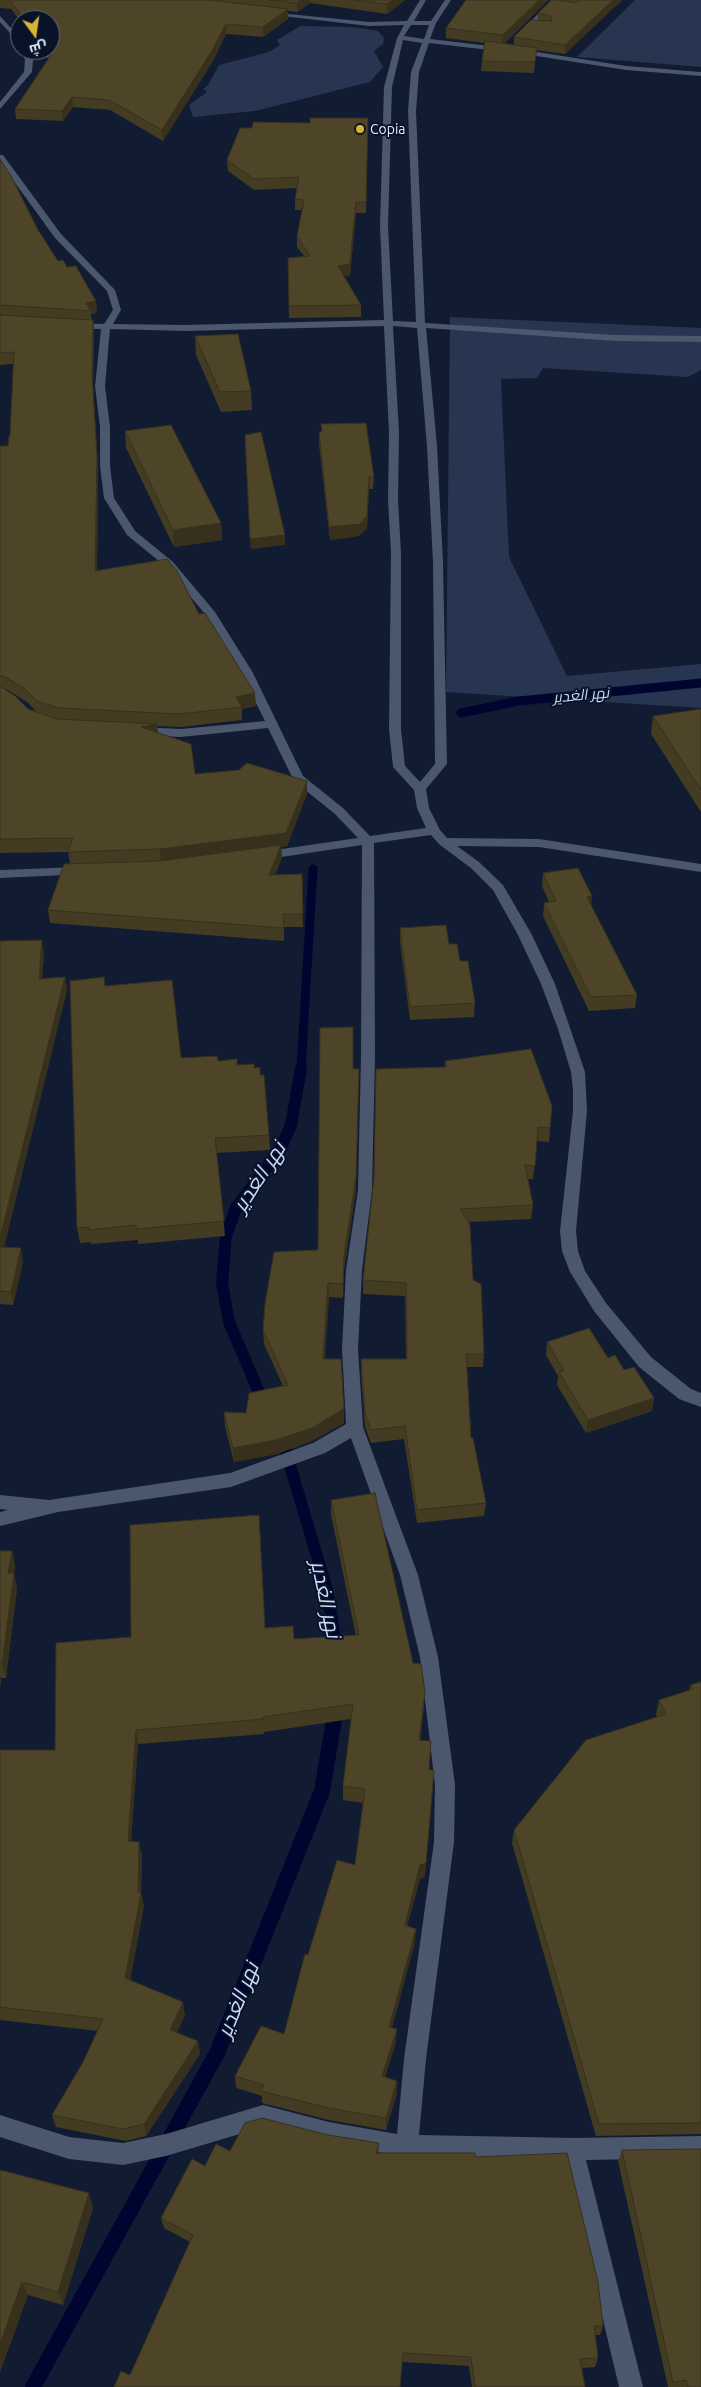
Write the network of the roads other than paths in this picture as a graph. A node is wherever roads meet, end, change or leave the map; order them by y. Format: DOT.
graph roads {
  1 [pos="423,0"];
  2 [pos="448,0"];
  3 [pos="555,3"];
  4 [pos="258,13"];
  5 [pos="0,18"];
  6 [pos="409,23"];
  7 [pos="433,23"];
  8 [pos="531,26"];
  9 [pos="539,27"];
  10 [pos="10,30"];
  11 [pos="400,38"];
  12 [pos="518,38"];
  13 [pos="426,40"];
  14 [pos="511,44"];
  15 [pos="504,50"];
  16 [pos="29,60"];
  17 [pos="701,74"];
  18 [pos="0,107"];
  19 [pos="0,157"];
  20 [pos="388,323"];
  21 [pos="421,324"];
  22 [pos="66,326"];
  23 [pos="106,328"];
  24 [pos="701,339"];
  25 [pos="270,724"];
  26 [pos="125,730"];
  27 [pos="420,789"];
  28 [pos="439,836"];
  29 [pos="368,842"];
  30 [pos="246,858"];
  31 [pos="701,868"];
  32 [pos="95,870"];
  33 [pos="0,874"];
  34 [pos="701,1400"];
  35 [pos="355,1427"];
  36 [pos="0,1502"];
  37 [pos="58,1505"];
  38 [pos="0,1519"];
  39 [pos="0,2126"];
  40 [pos="407,2146"];
  41 [pos="701,2147"];
  42 [pos="572,2149"];
  43 [pos="630,2387"];
  1 -- 6 [label="street"];
  2 -- 7 [label="street"];
  3 -- 8 [label="street"];
  4 -- 6 [label="street"];
  5 -- 10 [label="street"];
  6 -- 7 [label="street"];
  6 -- 11 [label="street"];
  7 -- 13 [label="street"];
  8 -- 9 [label="street"];
  8 -- 12 [label="street"];
  11 -- 13 [label="street"];
  11 -- 20 [label="street"];
  13 -- 15 [label="street"];
  13 -- 21 [label="street"];
  14 -- 15 [label="street"];
  15 -- 17 [label="street"];
  16 -- 18 [label="street"];
  19 -- 23 [label="street"];
  20 -- 21 [label="street"];
  20 -- 23 [label="street"];
  20 -- 27 [label="street"];
  21 -- 24 [label="street"];
  21 -- 27 [label="street"];
  22 -- 23 [label="street"];
  23 -- 25 [label="street"];
  25 -- 26 [label="street"];
  25 -- 29 [label="street"];
  27 -- 28 [label="street"];
  28 -- 29 [label="street"];
  28 -- 31 [label="street"];
  28 -- 34 [label="street"];
  29 -- 30 [label="street"];
  29 -- 35 [label="street"];
  32 -- 33 [label="street"];
  35 -- 37 [label="street"];
  35 -- 40 [label="street"];
  36 -- 37 [label="street"];
  37 -- 38 [label="street"];
  39 -- 40 [label="street"];
  40 -- 42 [label="street"];
  41 -- 42 [label="street"];
  42 -- 43 [label="street"];
}
